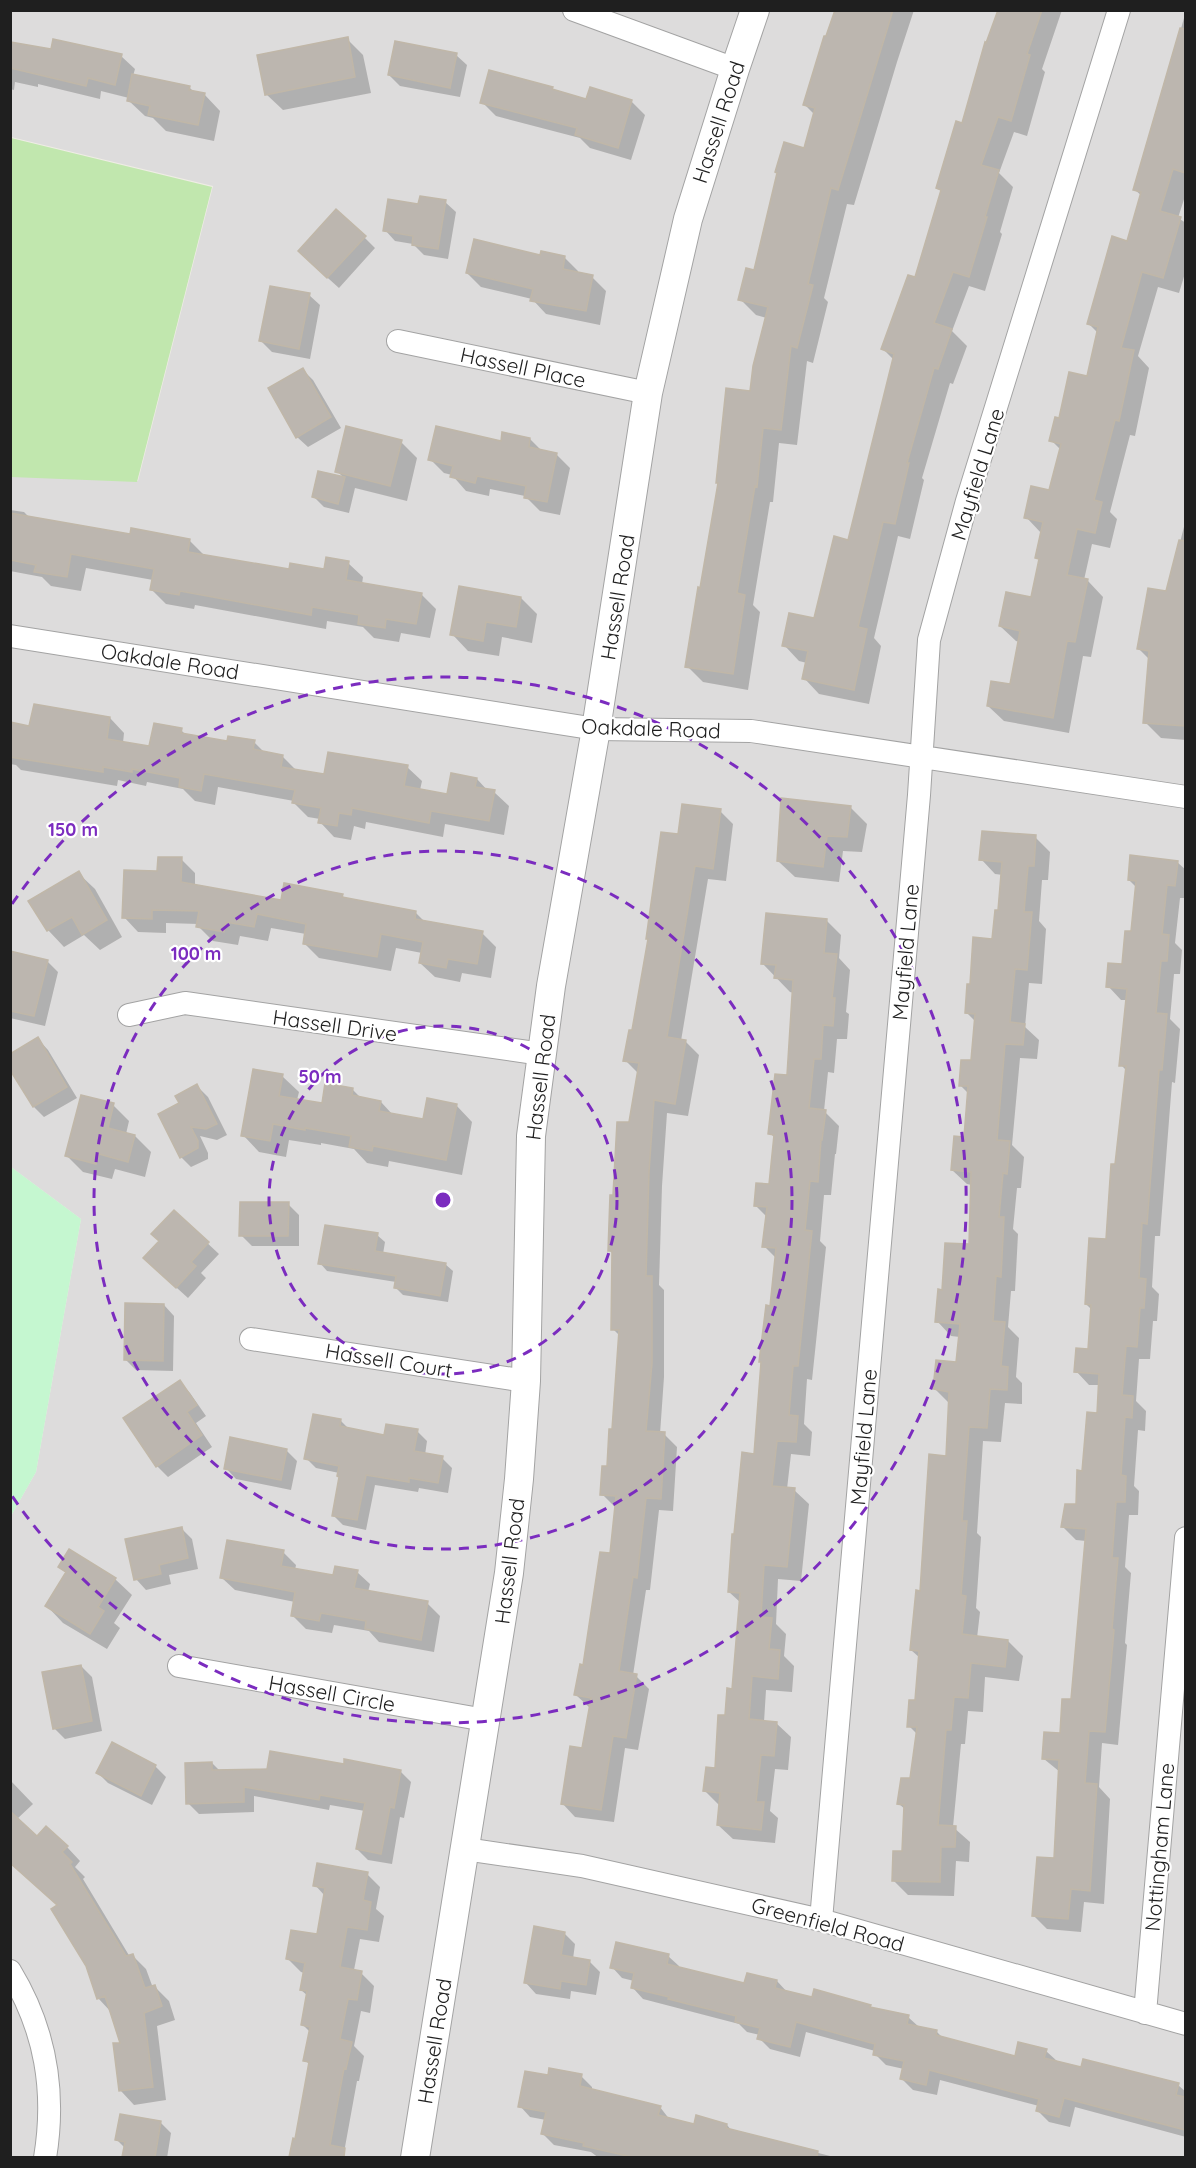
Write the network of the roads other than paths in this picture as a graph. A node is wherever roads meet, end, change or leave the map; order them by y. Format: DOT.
graph roads {
  1 [pos="574,10"];
  2 [pos="755,10"];
  3 [pos="1119,10"];
  4 [pos="735,69"];
  5 [pos="398,341"];
  6 [pos="648,393"];
  7 [pos="10,636"];
  8 [pos="596,729"];
  9 [pos="922,758"];
  10 [pos="1185,797"];
  11 [pos="129,1015"];
  12 [pos="542,1054"];
  13 [pos="251,1339"];
  14 [pos="526,1381"];
  15 [pos="1185,1538"];
  16 [pos="179,1666"];
  17 [pos="485,1720"];
  18 [pos="465,1849"];
  19 [pos="821,1920"];
  20 [pos="10,1971"];
  21 [pos="1145,2013"];
  22 [pos="1185,2024"];
  23 [pos="45,2157"];
  24 [pos="415,2157"];
  1 -- 4 [label="street"];
  2 -- 4 [label="street, Hassell Road"];
  3 -- 9 [label="street, Mayfield Lane"];
  4 -- 6 [label="street, Hassell Road"];
  5 -- 6 [label="street, Hassell Place"];
  6 -- 8 [label="street, Hassell Road"];
  7 -- 8 [label="street, Oakdale Road"];
  8 -- 9 [label="street, Oakdale Road"];
  8 -- 12 [label="street, Hassell Road"];
  9 -- 10 [label="street, Oakdale Road"];
  9 -- 19 [label="street, Mayfield Lane"];
  11 -- 12 [label="street, Hassell Drive"];
  12 -- 14 [label="street, Hassell Road"];
  13 -- 14 [label="street, Hassell Court"];
  14 -- 17 [label="street, Hassell Road"];
  15 -- 21 [label="street, Nottingham Lane"];
  16 -- 17 [label="street, Hassell Circle"];
  17 -- 18 [label="street, Hassell Road"];
  18 -- 19 [label="street, Greenfield Road"];
  18 -- 24 [label="street, Hassell Road"];
  19 -- 21 [label="street, Greenfield Road"];
  20 -- 23 [label="street"];
  21 -- 22 [label="street, Greenfield Road"];
}
